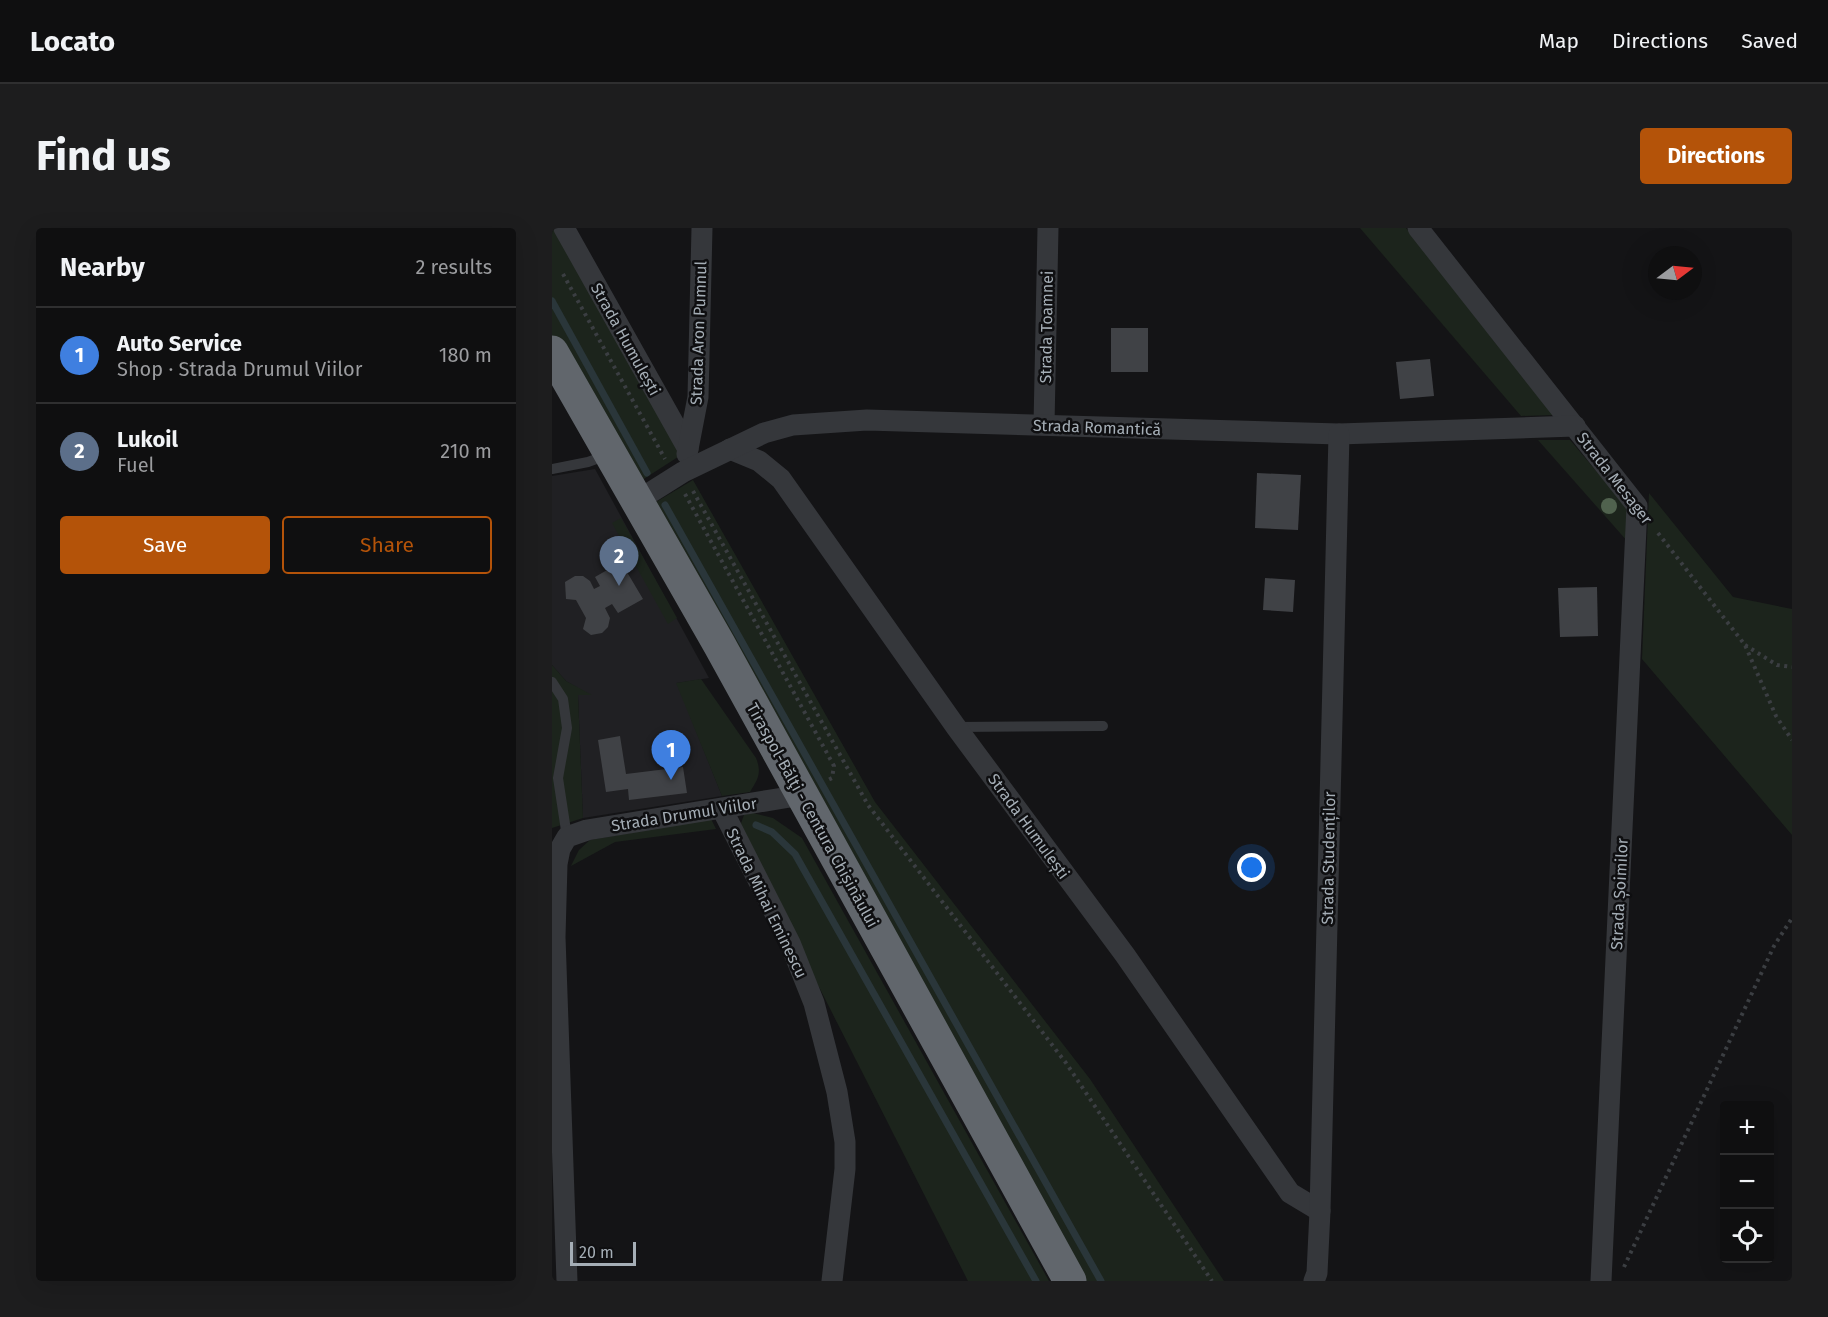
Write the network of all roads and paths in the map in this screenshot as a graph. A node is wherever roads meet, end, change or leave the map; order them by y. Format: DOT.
graph roads {
  1 [pos="564,228"];
  2 [pos="702,228"];
  3 [pos="1048,228"];
  4 [pos="1418,228"];
  5 [pos="558,265"];
  6 [pos="552,352"];
  7 [pos="1044,425"];
  8 [pos="1575,426"];
  9 [pos="1339,434"];
  10 [pos="688,449"];
  11 [pos="730,449"];
  12 [pos="610,453"];
  13 [pos="552,469"];
  14 [pos="679,475"];
  15 [pos="638,501"];
  16 [pos="1637,506"];
  17 [pos="1745,645"];
  18 [pos="1792,667"];
  19 [pos="552,682"];
  20 [pos="1103,726"];
  21 [pos="956,727"];
  22 [pos="1792,740"];
  23 [pos="816,787"];
  24 [pos="722,809"];
  25 [pos="567,837"];
  26 [pos="1792,918"];
  27 [pos="1320,1211"];
  28 [pos="1623,1270"];
  29 [pos="567,1281"];
  30 [pos="832,1281"];
  31 [pos="1070,1281"];
  32 [pos="1212,1281"];
  33 [pos="1314,1281"];
  34 [pos="1601,1281"];
  1 -- 10 [label="street, Strada Humulești"];
  2 -- 10 [label="street, Strada Aron Pumnul"];
  3 -- 7 [label="street, Strada Toamnei"];
  4 -- 8 [label="street, Strada Mesager"];
  5 -- 14 [label="path"];
  6 -- 12 [label="highway, Tiraspol-Bălţi - Centura Chișinăului"];
  7 -- 9 [label="street, Strada Romantică"];
  7 -- 11 [label="street, Strada Romantică"];
  8 -- 9 [label="street, Strada Romantică"];
  8 -- 16 [label="street, Strada Mesager"];
  9 -- 27 [label="street, Strada Studenților"];
  10 -- 14 [label="street, Strada Aron Pumnul"];
  11 -- 14 [label="street, Strada Romantică"];
  11 -- 21 [label="street, Strada Humulești"];
  12 -- 13 [label="lane"];
  12 -- 15 [label="highway, Tiraspol-Bălţi - Centura Chișinăului"];
  14 -- 15 [label="street, Strada Romantică"];
  14 -- 23 [label="path"];
  14 -- 32 [label="path"];
  15 -- 23 [label="highway, Tiraspol-Bălţi - Centura Chișinăului"];
  16 -- 17 [label="path, Strada Mesager"];
  16 -- 34 [label="street, Strada Șoimilor"];
  17 -- 18 [label="path"];
  17 -- 22 [label="path, Strada Mesager"];
  19 -- 25 [label="lane"];
  20 -- 21 [label="lane"];
  21 -- 27 [label="street, Strada Humulești"];
  23 -- 24 [label="street, Strada Drumul Viilor"];
  23 -- 31 [label="highway, Tiraspol-Bălţi - Centura Chișinăului"];
  24 -- 25 [label="street, Strada Drumul Viilor"];
  24 -- 30 [label="street, Strada Mihai Eminescu"];
  25 -- 29 [label="street"];
  26 -- 28 [label="path"];
  27 -- 33 [label="street, Strada Studenților"];
}
